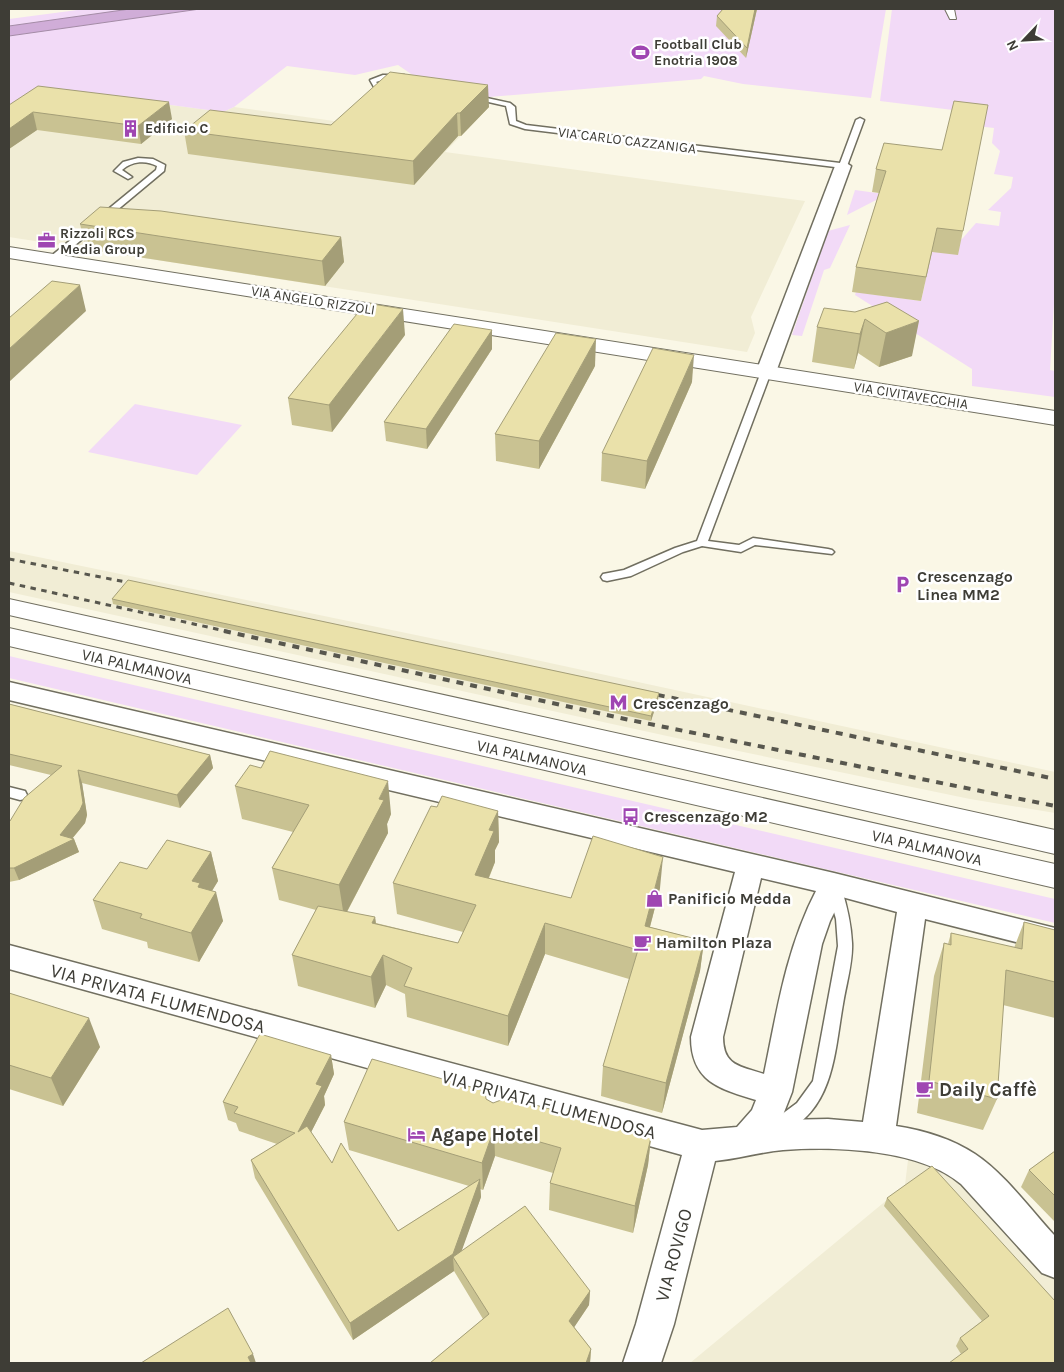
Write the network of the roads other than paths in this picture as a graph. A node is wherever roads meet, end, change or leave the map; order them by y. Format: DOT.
graph roads {
  1 [pos="405,86"];
  2 [pos="463,96"];
  3 [pos="860,120"];
  4 [pos="843,166"];
  5 [pos="128,177"];
  6 [pos="9,252"];
  7 [pos="54,259"];
  8 [pos="766,372"];
  9 [pos="1055,418"];
  10 [pos="702,543"];
  11 [pos="828,552"];
  12 [pos="606,577"];
  13 [pos="9,607"];
  14 [pos="9,637"];
  15 [pos="9,691"];
  16 [pos="1055,842"];
  17 [pos="751,866"];
  18 [pos="1055,876"];
  19 [pos="834,884"];
  20 [pos="913,904"];
  21 [pos="1055,940"];
  22 [pos="9,957"];
  23 [pos="776,1092"];
  24 [pos="748,1139"];
  25 [pos="878,1139"];
  26 [pos="702,1145"];
  27 [pos="1055,1261"];
  28 [pos="642,1363"];
  1 -- 1 [label="lane"];
  2 -- 4 [label="lane, VIA CARLO CAZZANIGA"];
  3 -- 4 [label="lane"];
  4 -- 8 [label="street"];
  5 -- 7 [label="lane"];
  6 -- 7 [label="main road, VIA ANGELO RIZZOLI"];
  7 -- 8 [label="main road, VIA ANGELO RIZZOLI"];
  8 -- 9 [label="main road, VIA CIVITAVECCHIA"];
  8 -- 10 [label="lane"];
  10 -- 11 [label="lane"];
  10 -- 12 [label="lane"];
  13 -- 16 [label="main road, VIA PALMANOVA"];
  14 -- 18 [label="main road, VIA PALMANOVA"];
  15 -- 17 [label="street"];
  17 -- 19 [label="street"];
  17 -- 23 [label="street"];
  19 -- 20 [label="street"];
  19 -- 23 [label="street"];
  19 -- 24 [label="lane"];
  20 -- 21 [label="street"];
  20 -- 25 [label="street"];
  22 -- 26 [label="street, VIA PRIVATA FLUMENDOSA"];
  23 -- 24 [label="street"];
  24 -- 25 [label="street, VIA PRIVATA FLUMENDOSA"];
  24 -- 26 [label="street, VIA PRIVATA FLUMENDOSA"];
  25 -- 27 [label="street, VIA PRIVATA FLUMENDOSA"];
  26 -- 28 [label="street, VIA ROVIGO"];
}
